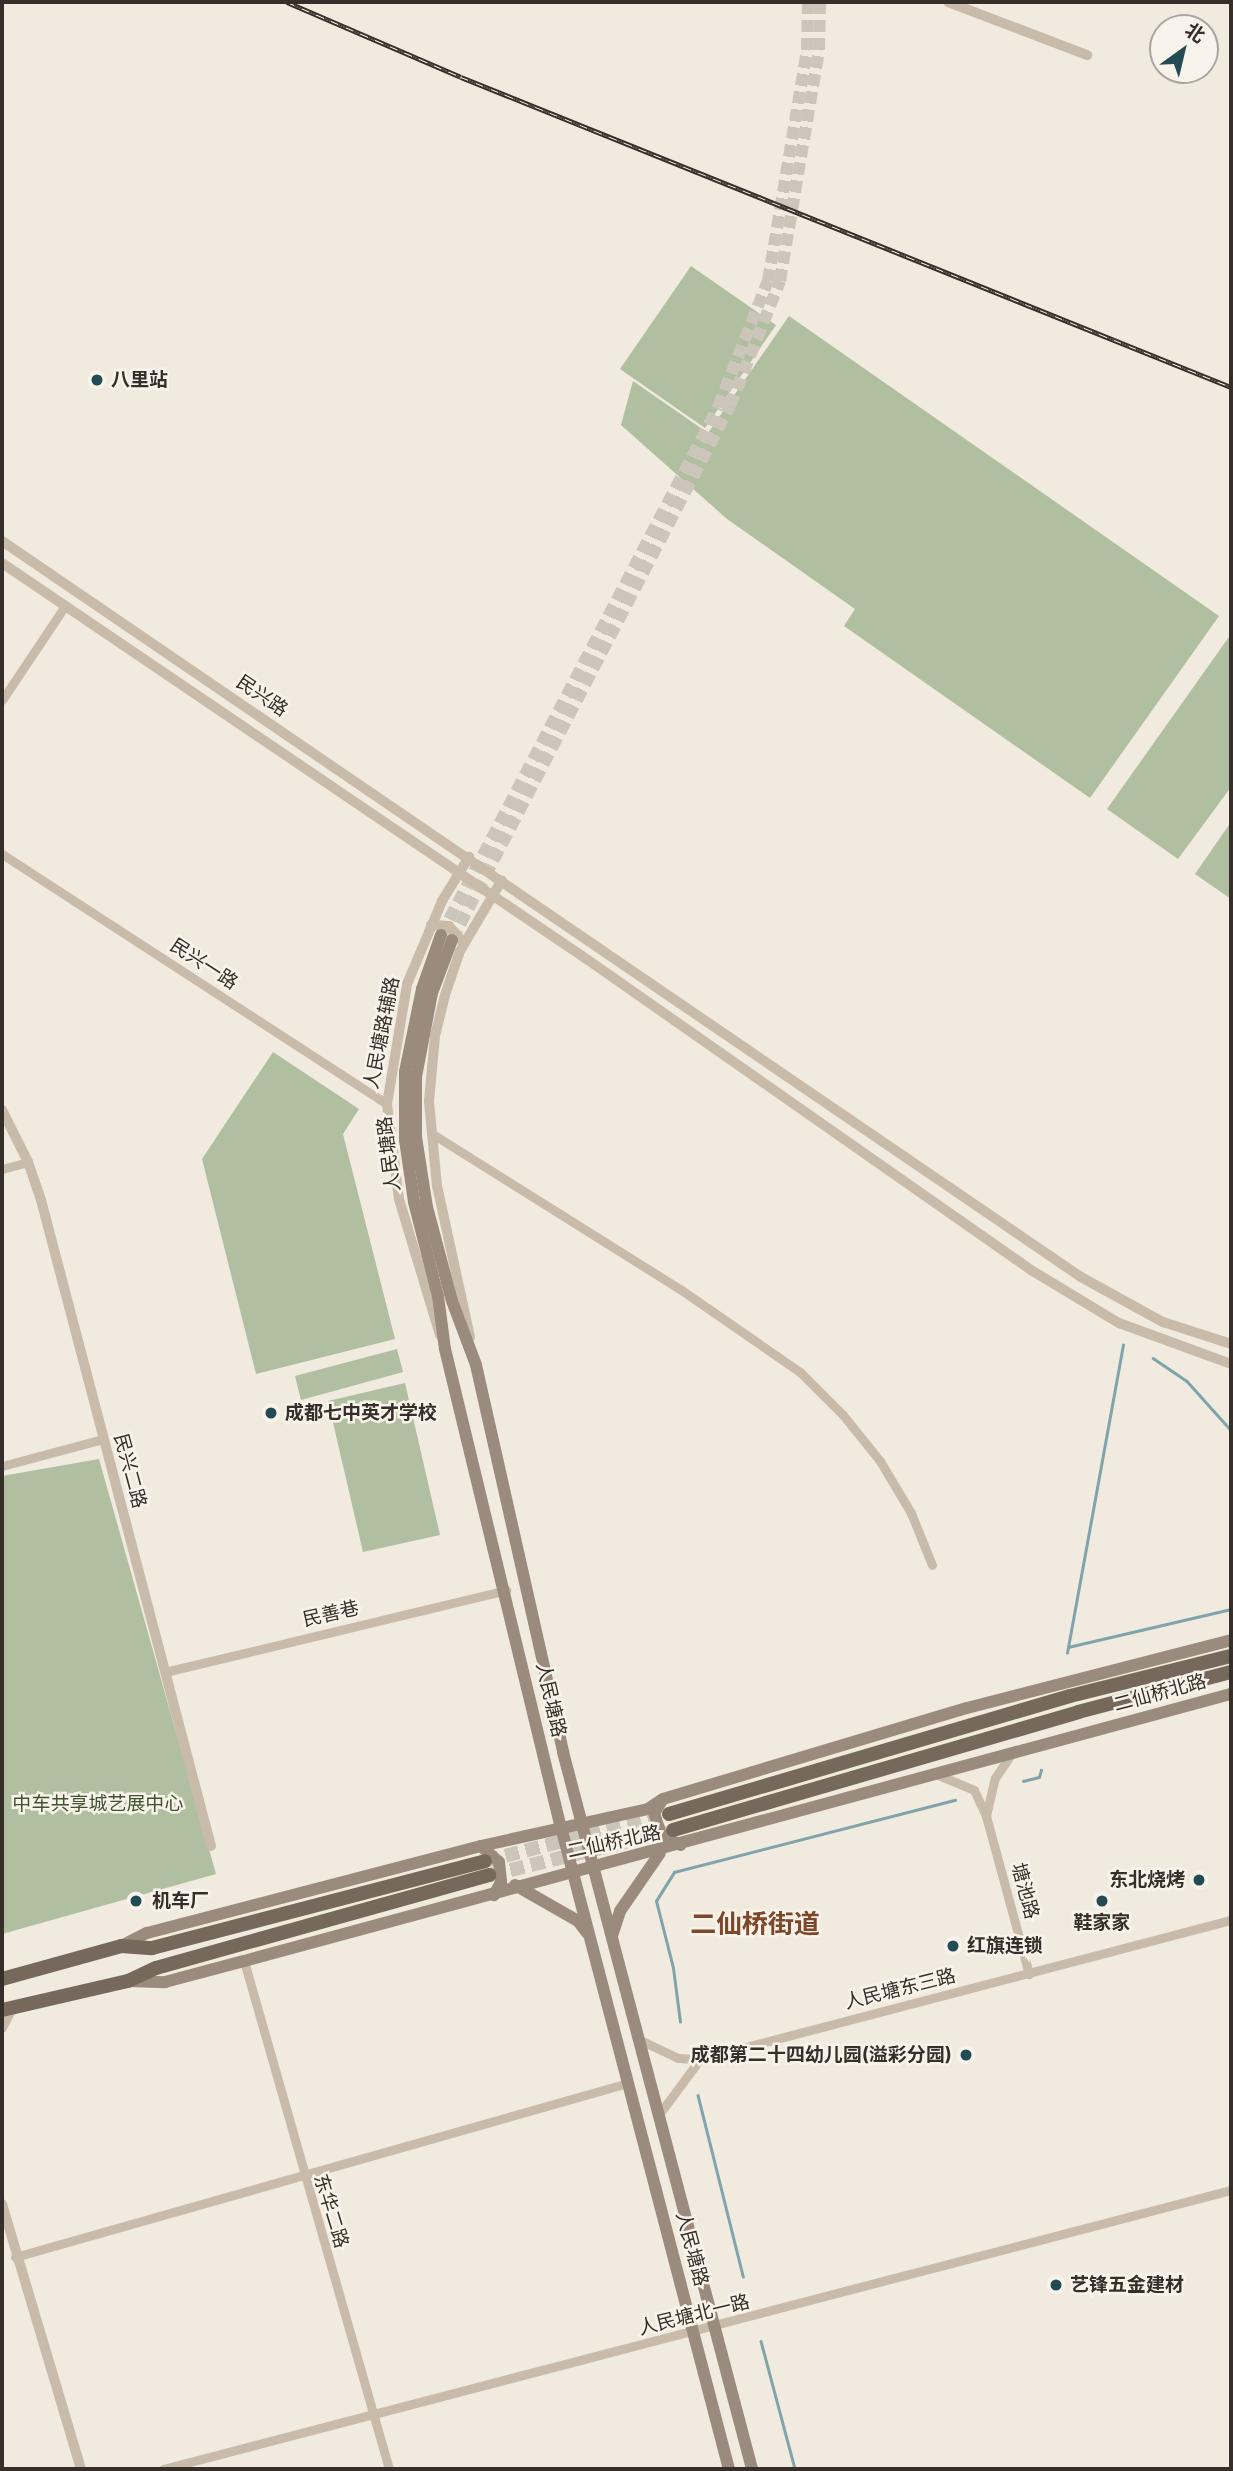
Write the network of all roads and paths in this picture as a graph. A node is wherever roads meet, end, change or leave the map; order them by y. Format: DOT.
graph roads {
  1 [pos="948,2"];
  2 [pos="1087,55"];
  3 [pos="2,541"];
  4 [pos="2,563"];
  5 [pos="75,591"];
  6 [pos="65,606"];
  7 [pos="2,701"];
  8 [pos="2,854"];
  9 [pos="469,857"];
  10 [pos="459,873"];
  11 [pos="502,880"];
  12 [pos="492,895"];
  13 [pos="431,925"];
  14 [pos="453,940"];
  15 [pos="387,1104"];
  16 [pos="2,1110"];
  17 [pos="431,1133"];
  18 [pos="29,1162"];
  19 [pos="2,1169"];
  20 [pos="1231,1344"];
  21 [pos="445,1349"];
  22 [pos="1231,1364"];
  23 [pos="476,1366"];
  24 [pos="103,1439"];
  25 [pos="2,1466"];
  26 [pos="932,1565"];
  27 [pos="506,1590"];
  28 [pos="1231,1640"];
  29 [pos="1231,1656"];
  30 [pos="165,1672"];
  31 [pos="1231,1672"];
  32 [pos="1231,1694"];
  33 [pos="1013,1752"];
  34 [pos="934,1773"];
  35 [pos="663,1799"];
  36 [pos="669,1814"];
  37 [pos="986,1816"];
  38 [pos="583,1823"];
  39 [pos="561,1827"];
  40 [pos="673,1830"];
  41 [pos="211,1846"];
  42 [pos="683,1846"];
  43 [pos="662,1852"];
  44 [pos="485,1861"];
  45 [pos="594,1868"];
  46 [pos="573,1870"];
  47 [pos="515,1885"];
  48 [pos="494,1895"];
  49 [pos="1231,1920"];
  50 [pos="611,1936"];
  51 [pos="590,1938"];
  52 [pos="244,1961"];
  53 [pos="1029,1974"];
  54 [pos="2,1979"];
  55 [pos="128,1981"];
  56 [pos="7,2009"];
  57 [pos="2,2028"];
  58 [pos="640,2040"];
  59 [pos="700,2059"];
  60 [pos="628,2083"];
  61 [pos="660,2113"];
  62 [pos="302,2175"];
  63 [pos="1231,2190"];
  64 [pos="2,2204"];
  65 [pos="15,2257"];
  66 [pos="718,2328"];
  67 [pos="694,2332"];
  68 [pos="375,2416"];
  69 [pos="81,2469"];
  70 [pos="163,2469"];
  71 [pos="389,2469"];
  72 [pos="729,2469"];
  73 [pos="752,2469"];
  1 -- 2 [label="street"];
  3 -- 5 [label="street, 民兴路"];
  4 -- 6 [label="street, 民兴路"];
  5 -- 6 [label="street"];
  5 -- 9 [label="street, 民兴路"];
  6 -- 7 [label="street"];
  6 -- 10 [label="street, 民兴路"];
  8 -- 15 [label="street, 民兴一路"];
  9 -- 10 [label="street, 人民塘路辅路"];
  9 -- 11 [label="street, 民兴路"];
  10 -- 12 [label="street, 民兴路"];
  10 -- 13 [label="street, 人民塘路辅路"];
  11 -- 12 [label="street"];
  11 -- 20 [label="street, 民兴路"];
  12 -- 14 [label="street"];
  12 -- 22 [label="street, 民兴路"];
  13 -- 14 [label="street"];
  13 -- 15 [label="street, 人民塘路辅路"];
  14 -- 17 [label="street"];
  14 -- 21 [label="main road, 人民塘路"];
  14 -- 23 [label="main road, 人民塘路"];
  15 -- 21 [label="street, 人民塘路辅路"];
  16 -- 18 [label="street, 民兴二路"];
  17 -- 23 [label="street"];
  17 -- 26 [label="street"];
  18 -- 19 [label="street"];
  18 -- 24 [label="street, 民兴二路"];
  21 -- 27 [label="main road, 人民塘路"];
  23 -- 38 [label="main road, 人民塘路"];
  24 -- 25 [label="street"];
  24 -- 30 [label="street, 民兴二路"];
  27 -- 30 [label="street, 民善巷"];
  27 -- 39 [label="main road, 人民塘路"];
  28 -- 35 [label="main road"];
  29 -- 36 [label="main road"];
  30 -- 41 [label="street, 民兴二路"];
  31 -- 40 [label="main road"];
  32 -- 33 [label="main road, 二仙桥北路"];
  33 -- 34 [label="main road, 二仙桥北路"];
  33 -- 37 [label="street"];
  34 -- 37 [label="street"];
  34 -- 42 [label="main road, 二仙桥北路"];
  35 -- 38 [label="main road"];
  35 -- 42 [label="main road"];
  37 -- 53 [label="street, 塘池路"];
  38 -- 39 [label="main road"];
  38 -- 45 [label="main road, 人民塘路"];
  39 -- 44 [label="main road"];
  39 -- 46 [label="main road, 人民塘路"];
  42 -- 43 [label="main road, 二仙桥北路"];
  43 -- 45 [label="main road, 二仙桥北路"];
  43 -- 50 [label="main road"];
  44 -- 48 [label="main road"];
  44 -- 54 [label="main road"];
  44 -- 55 [label="main road"];
  45 -- 46 [label="main road, 二仙桥北路"];
  45 -- 50 [label="main road, 人民塘路"];
  46 -- 47 [label="main road, 二仙桥北路"];
  46 -- 51 [label="main road, 人民塘路"];
  47 -- 48 [label="main road, 二仙桥北路"];
  47 -- 51 [label="main road"];
  48 -- 52 [label="main road, 二仙桥北路"];
  49 -- 53 [label="street, 人民塘东三路"];
  50 -- 58 [label="main road, 人民塘路"];
  51 -- 60 [label="main road, 人民塘路"];
  52 -- 55 [label="main road, 二仙桥北路"];
  52 -- 62 [label="street, 东华二路"];
  53 -- 59 [label="street, 人民塘东三路"];
  55 -- 56 [label="main road, 二仙桥北路"];
  56 -- 57 [label="street"];
  58 -- 59 [label="street, 人民塘东三路"];
  58 -- 61 [label="main road, 人民塘路"];
  59 -- 61 [label="street"];
  60 -- 62 [label="street"];
  60 -- 67 [label="main road, 人民塘路"];
  61 -- 66 [label="main road, 人民塘路"];
  62 -- 65 [label="street"];
  62 -- 68 [label="street, 东华二路"];
  63 -- 66 [label="street, 人民塘北一路"];
  64 -- 65 [label="street"];
  65 -- 69 [label="street"];
  66 -- 67 [label="street, 人民塘北一路"];
  66 -- 73 [label="main road, 人民塘路"];
  67 -- 68 [label="street, 人民塘北一路"];
  67 -- 72 [label="main road, 人民塘路"];
  68 -- 70 [label="street, 人民塘北一路"];
  68 -- 71 [label="street, 东华二路"];
}
